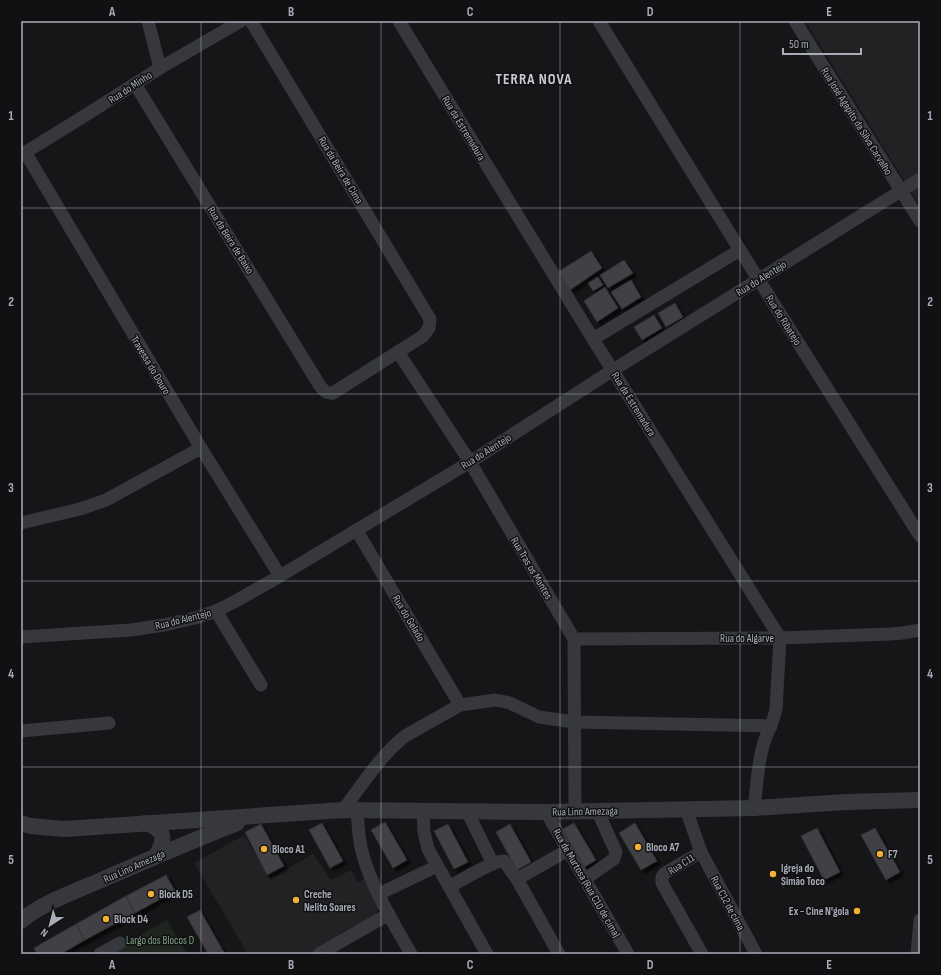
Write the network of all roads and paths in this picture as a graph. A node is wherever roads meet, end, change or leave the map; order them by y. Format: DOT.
graph roads {
  1 [pos="148,21"];
  2 [pos="241,21"];
  3 [pos="251,21"];
  4 [pos="399,21"];
  5 [pos="599,21"];
  6 [pos="795,21"];
  7 [pos="160,68"];
  8 [pos="135,84"];
  9 [pos="23,154"];
  10 [pos="920,179"];
  11 [pos="901,191"];
  12 [pos="920,221"];
  13 [pos="740,250"];
  14 [pos="759,280"];
  15 [pos="593,339"];
  16 [pos="398,352"];
  17 [pos="613,370"];
  18 [pos="201,448"];
  19 [pos="470,462"];
  20 [pos="21,523"];
  21 [pos="357,531"];
  22 [pos="920,536"];
  23 [pos="280,576"];
  24 [pos="216,610"];
  25 [pos="920,630"];
  26 [pos="21,636"];
  27 [pos="780,638"];
  28 [pos="574,639"];
  29 [pos="261,685"];
  30 [pos="460,705"];
  31 [pos="574,722"];
  32 [pos="109,723"];
  33 [pos="771,726"];
  34 [pos="21,731"];
  35 [pos="920,800"];
  36 [pos="754,808"];
  37 [pos="686,809"];
  38 [pos="350,810"];
  39 [pos="597,810"];
  40 [pos="423,811"];
  41 [pos="467,811"];
  42 [pos="575,811"];
  43 [pos="546,812"];
  44 [pos="250,817"];
  45 [pos="21,823"];
  46 [pos="145,823"];
  47 [pos="568,850"];
  48 [pos="701,852"];
  49 [pos="156,856"];
  50 [pos="497,862"];
  51 [pos="437,866"];
  52 [pos="517,879"];
  53 [pos="585,879"];
  54 [pos="454,884"];
  55 [pos="379,894"];
  56 [pos="389,914"];
  57 [pos="920,920"];
  58 [pos="21,922"];
  59 [pos="120,943"];
  60 [pos="338,949"];
  61 [pos="100,954"];
  62 [pos="319,954"];
  63 [pos="411,954"];
  64 [pos="487,954"];
  65 [pos="559,954"];
  66 [pos="628,954"];
  67 [pos="702,954"];
  68 [pos="756,954"];
  69 [pos="917,954"];
  1 -- 7 [label="street"];
  2 -- 7 [label="street, Rua do Minho"];
  3 -- 16 [label="street, Rua da Beira de Cima"];
  4 -- 15 [label="street, Rua da Estremadura"];
  5 -- 13 [label="street, Rua do Ribatejo"];
  6 -- 11 [label="street, Rua José Agapito da Silva Carvalho"];
  7 -- 8 [label="street, Rua do Minho"];
  8 -- 9 [label="street, Rua do Minho"];
  8 -- 16 [label="street, Rua da Beira de Baixo"];
  9 -- 18 [label="street, Travessa do Douro"];
  10 -- 11 [label="street, Rua do Alentejo"];
  11 -- 12 [label="street, Rua José Agapito da Silva Carvalho"];
  11 -- 14 [label="street, Rua do Alentejo"];
  13 -- 14 [label="street, Rua do Ribatejo"];
  13 -- 15 [label="street"];
  14 -- 17 [label="street, Rua do Alentejo"];
  14 -- 22 [label="street, Rua do Ribatejo"];
  15 -- 17 [label="street, Rua da Estremadura"];
  16 -- 19 [label="street, Rua Tras os Montes"];
  17 -- 19 [label="street, Rua do Alentejo"];
  17 -- 27 [label="street, Rua da Estremadura"];
  18 -- 20 [label="street"];
  18 -- 23 [label="street, Travessa do Douro"];
  19 -- 21 [label="street, Rua do Alentejo"];
  19 -- 28 [label="street, Rua Tras os Montes"];
  21 -- 23 [label="street, Rua do Alentejo"];
  21 -- 30 [label="street, Rua do Gelado"];
  23 -- 24 [label="street, Rua do Alentejo"];
  24 -- 26 [label="street, Rua do Alentejo"];
  24 -- 29 [label="street"];
  25 -- 27 [label="street, Rua do Algarve"];
  27 -- 28 [label="street, Rua do Algarve"];
  27 -- 33 [label="street"];
  28 -- 31 [label="street"];
  30 -- 31 [label="street"];
  30 -- 38 [label="street"];
  31 -- 33 [label="street"];
  31 -- 42 [label="street"];
  32 -- 34 [label="street"];
  33 -- 36 [label="street"];
  35 -- 36 [label="street, Rua Lino Amezaga"];
  36 -- 37 [label="street, Rua Lino Amezaga"];
  37 -- 39 [label="street, Rua Lino Amezaga"];
  37 -- 48 [label="street, Rua C12 de cima"];
  38 -- 40 [label="street, Rua Lino Amezaga"];
  38 -- 44 [label="street, Rua Lino Amezaga"];
  38 -- 55 [label="street"];
  39 -- 42 [label="street, Rua Lino Amezaga"];
  39 -- 53 [label="street"];
  40 -- 41 [label="street, Rua Lino Amezaga"];
  40 -- 51 [label="street"];
  41 -- 43 [label="street, Rua Lino Amezaga"];
  41 -- 50 [label="street"];
  42 -- 43 [label="street, Rua Lino Amezaga"];
  43 -- 47 [label="street, Rua de Murtosa (Rua C10 de cima)"];
  44 -- 46 [label="street, Rua Lino Amezaga"];
  44 -- 49 [label="street, Rua Lino Amezaga"];
  45 -- 46 [label="street, Rua Lino Amezaga"];
  46 -- 49 [label="street"];
  47 -- 52 [label="street"];
  47 -- 53 [label="street, Rua de Murtosa (Rua C10 de cima)"];
  48 -- 67 [label="street, Rua C11"];
  48 -- 68 [label="street, Rua C12 de cima"];
  49 -- 58 [label="street, Rua Lino Amezaga"];
  50 -- 52 [label="street"];
  50 -- 54 [label="street"];
  51 -- 54 [label="street"];
  51 -- 55 [label="street"];
  52 -- 65 [label="street"];
  53 -- 66 [label="street, Rua de Murtosa (Rua C10 de cima)"];
  54 -- 64 [label="street"];
  55 -- 56 [label="street"];
  56 -- 60 [label="street"];
  56 -- 63 [label="street"];
  57 -- 69 [label="street"];
  59 -- 61 [label="street"];
  60 -- 62 [label="street"];
}
